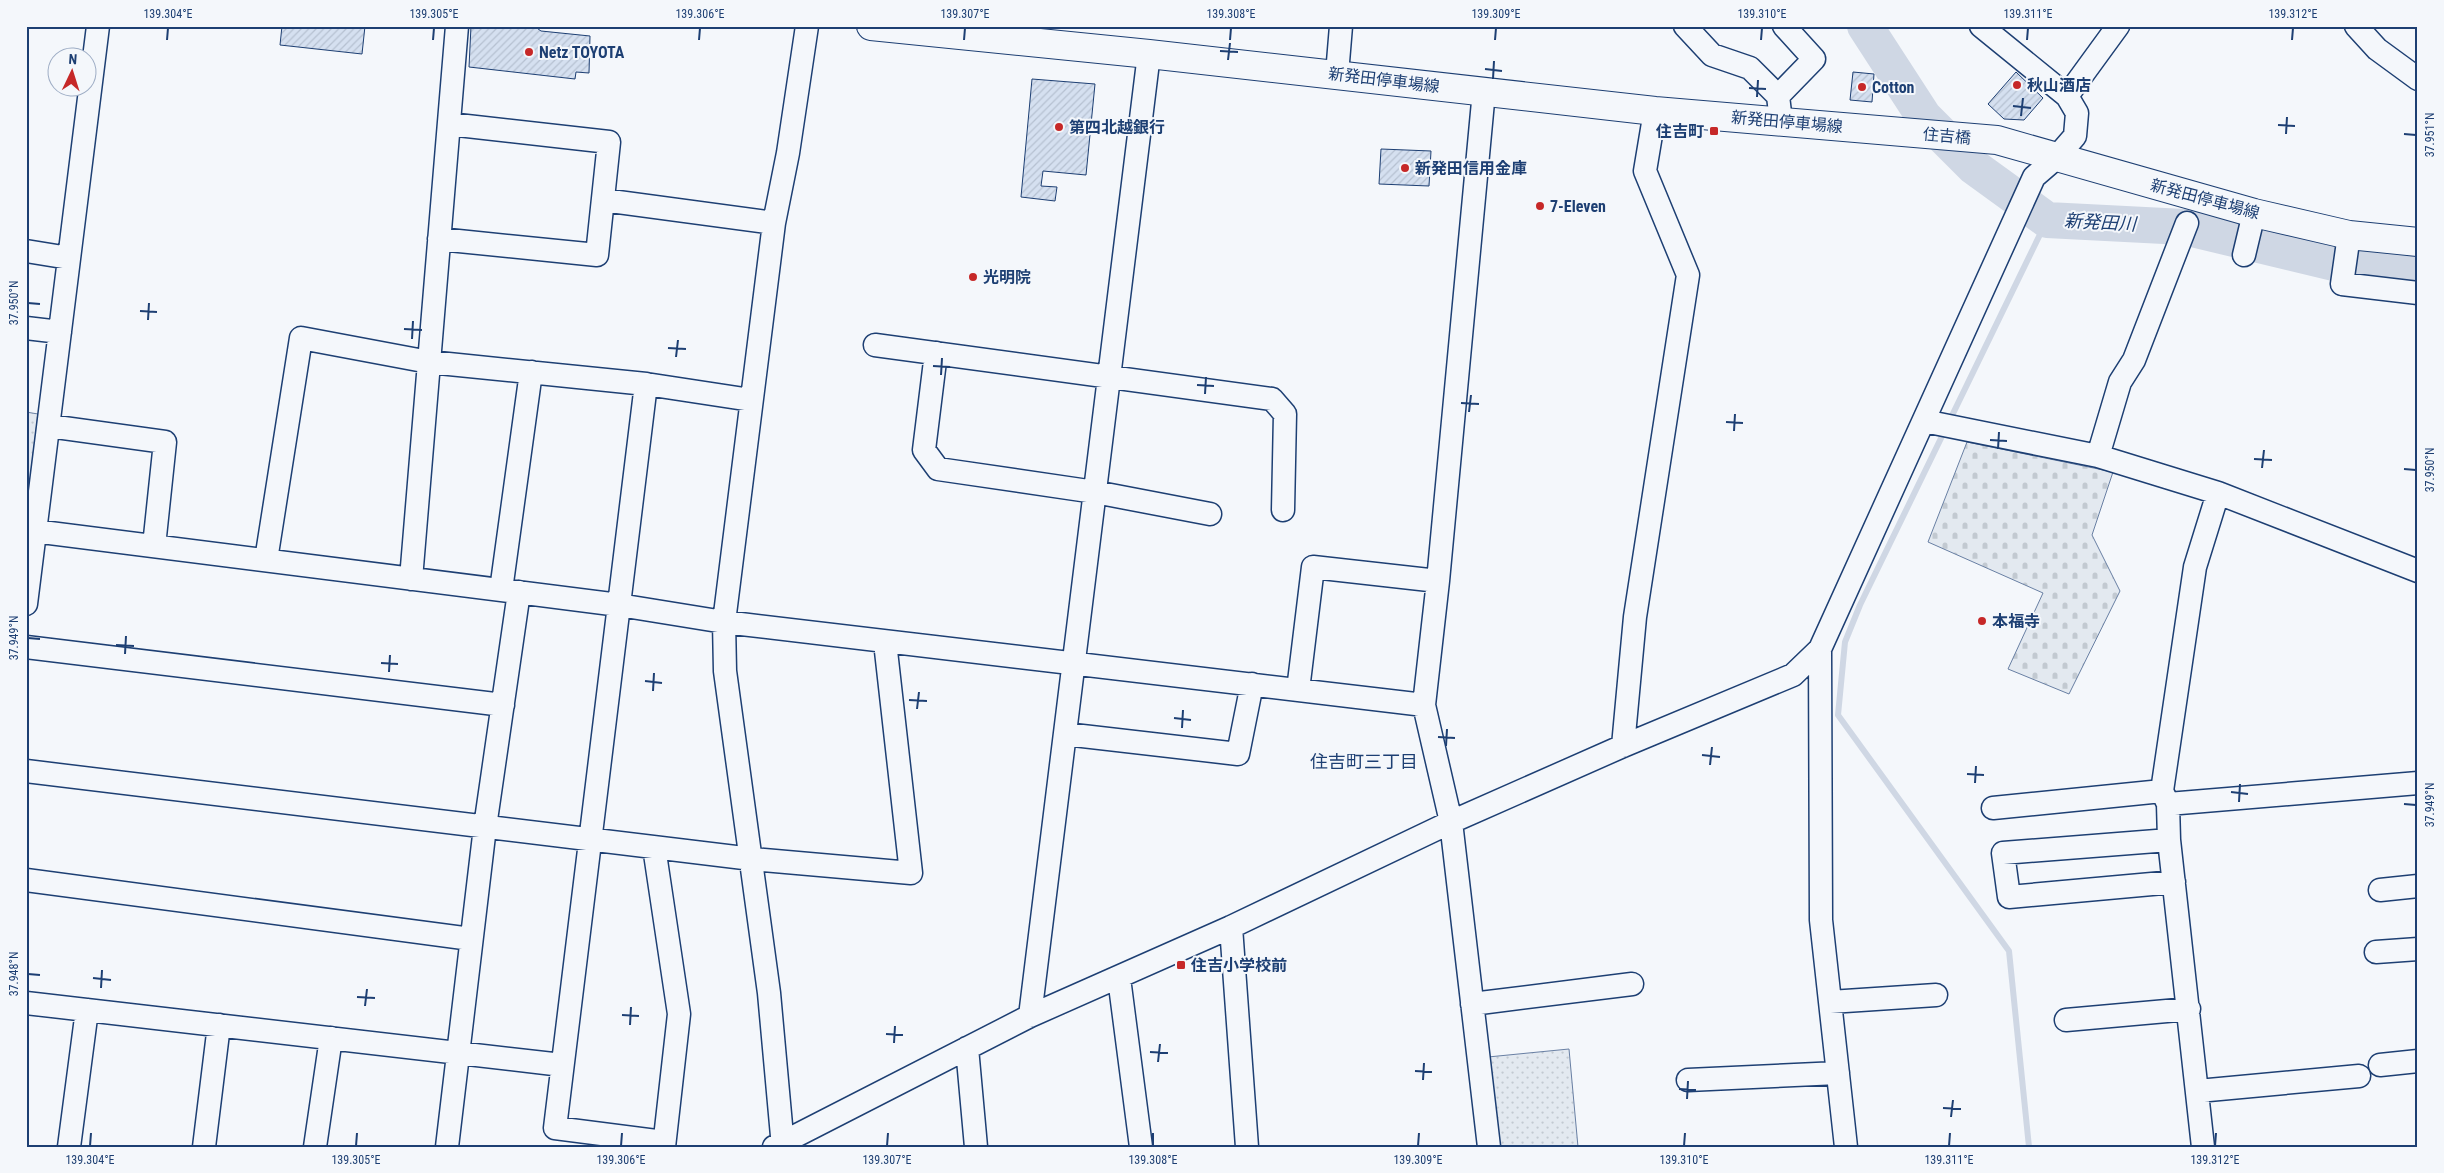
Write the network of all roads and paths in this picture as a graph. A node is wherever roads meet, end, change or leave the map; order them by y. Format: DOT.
graph roads {
  1 [pos="98,26"];
  2 [pos="457,26"];
  3 [pos="807,26"];
  4 [pos="871,26"];
  5 [pos="1341,26"];
  6 [pos="1685,26"];
  7 [pos="1784,26"];
  8 [pos="1981,26"];
  9 [pos="2118,26"];
  10 [pos="2356,26"];
  11 [pos="991,32"];
  12 [pos="1149,54"];
  13 [pos="1337,74"];
  14 [pos="2418,80"];
  15 [pos="1484,92"];
  16 [pos="2067,96"];
  17 [pos="1779,108"];
  18 [pos="1655,111"];
  19 [pos="449,124"];
  20 [pos="1898,132"];
  21 [pos="1996,140"];
  22 [pos="2056,158"];
  23 [pos="603,200"];
  24 [pos="774,223"];
  25 [pos="2183,233"];
  26 [pos="439,239"];
  27 [pos="2418,242"];
  28 [pos="2348,246"];
  29 [pos="26,250"];
  30 [pos="69,258"];
  31 [pos="2418,293"];
  32 [pos="26,328"];
  33 [pos="60,332"];
  34 [pos="875,345"];
  35 [pos="936,353"];
  36 [pos="429,362"];
  37 [pos="531,372"];
  38 [pos="1109,376"];
  39 [pos="646,384"];
  40 [pos="751,400"];
  41 [pos="1924,421"];
  42 [pos="48,426"];
  43 [pos="2098,456"];
  44 [pos="1095,492"];
  45 [pos="2218,493"];
  46 [pos="1282,510"];
  47 [pos="1210,514"];
  48 [pos="31,531"];
  49 [pos="154,546"];
  50 [pos="266,560"];
  51 [pos="2418,571"];
  52 [pos="411,579"];
  53 [pos="1438,581"];
  54 [pos="510,591"];
  55 [pos="26,604"];
  56 [pos="619,604"];
  57 [pos="724,622"];
  58 [pos="885,642"];
  59 [pos="26,646"];
  60 [pos="1820,649"];
  61 [pos="1074,662"];
  62 [pos="1252,684"];
  63 [pos="1298,690"];
  64 [pos="503,705"];
  65 [pos="1424,705"];
  66 [pos="1065,734"];
  67 [pos="1623,746"];
  68 [pos="26,771"];
  69 [pos="2418,783"];
  70 [pos="2165,798"];
  71 [pos="1993,808"];
  72 [pos="1451,822"];
  73 [pos="485,827"];
  74 [pos="590,839"];
  75 [pos="2169,840"];
  76 [pos="654,847"];
  77 [pos="752,859"];
  78 [pos="26,880"];
  79 [pos="2174,882"];
  80 [pos="2418,886"];
  81 [pos="2380,890"];
  82 [pos="1231,927"];
  83 [pos="471,939"];
  84 [pos="2418,949"];
  85 [pos="2376,952"];
  86 [pos="1119,978"];
  87 [pos="1632,984"];
  88 [pos="1936,995"];
  89 [pos="1830,1002"];
  90 [pos="26,1003"];
  91 [pos="1472,1004"];
  92 [pos="87,1010"];
  93 [pos="2189,1010"];
  94 [pos="1030,1016"];
  95 [pos="2066,1020"];
  96 [pos="219,1025"];
  97 [pos="331,1038"];
  98 [pos="967,1048"];
  99 [pos="458,1052"];
  100 [pos="2418,1061"];
  101 [pos="562,1065"];
  102 [pos="2380,1065"];
  103 [pos="1838,1074"];
  104 [pos="2359,1076"];
  105 [pos="1688,1080"];
  106 [pos="2198,1091"];
  107 [pos="664,1144"];
  108 [pos="780,1145"];
  109 [pos="69,1147"];
  110 [pos="204,1147"];
  111 [pos="315,1147"];
  112 [pos="447,1147"];
  113 [pos="976,1147"];
  114 [pos="1141,1147"];
  115 [pos="1248,1147"];
  116 [pos="1489,1147"];
  117 [pos="1846,1147"];
  118 [pos="2203,1147"];
  1 -- 30 [label="street"];
  2 -- 19 [label="street"];
  3 -- 24 [label="street"];
  4 -- 11 [label="main road, 新発田停車場線"];
  5 -- 13 [label="street"];
  6 -- 17 [label="street"];
  7 -- 17 [label="street"];
  8 -- 16 [label="street"];
  9 -- 16 [label="street"];
  10 -- 14 [label="street"];
  11 -- 12 [label="main road, 新発田停車場線"];
  12 -- 13 [label="main road, 新発田停車場線"];
  12 -- 38 [label="street"];
  13 -- 15 [label="main road, 新発田停車場線"];
  15 -- 18 [label="main road, 新発田停車場線"];
  15 -- 53 [label="street"];
  16 -- 22 [label="street"];
  17 -- 18 [label="main road, 新発田停車場線"];
  17 -- 20 [label="main road, 新発田停車場線"];
  18 -- 67 [label="street"];
  19 -- 23 [label="street"];
  19 -- 26 [label="street"];
  20 -- 21 [label="main road, 住吉橋"];
  21 -- 22 [label="main road, 新発田停車場線"];
  22 -- 28 [label="main road, 新発田停車場線"];
  22 -- 41 [label="street"];
  23 -- 24 [label="street"];
  23 -- 26 [label="street"];
  24 -- 40 [label="street"];
  25 -- 43 [label="street"];
  26 -- 36 [label="street"];
  27 -- 28 [label="main road, 新発田停車場線"];
  28 -- 31 [label="street"];
  29 -- 30 [label="street"];
  30 -- 33 [label="street"];
  32 -- 33 [label="street"];
  33 -- 42 [label="street"];
  34 -- 35 [label="street"];
  35 -- 38 [label="street"];
  35 -- 44 [label="street"];
  36 -- 37 [label="street"];
  36 -- 50 [label="street"];
  36 -- 52 [label="street"];
  37 -- 39 [label="street"];
  37 -- 54 [label="street"];
  38 -- 44 [label="street"];
  38 -- 46 [label="street"];
  39 -- 40 [label="street"];
  39 -- 56 [label="street"];
  40 -- 57 [label="street"];
  41 -- 43 [label="street"];
  41 -- 60 [label="street"];
  42 -- 48 [label="street"];
  42 -- 49 [label="street"];
  43 -- 45 [label="street"];
  44 -- 47 [label="street"];
  44 -- 61 [label="street"];
  45 -- 51 [label="street"];
  45 -- 70 [label="street"];
  48 -- 49 [label="street"];
  48 -- 55 [label="street"];
  49 -- 50 [label="street"];
  50 -- 52 [label="street"];
  52 -- 54 [label="street"];
  53 -- 63 [label="street"];
  53 -- 65 [label="street"];
  54 -- 56 [label="street"];
  54 -- 64 [label="street"];
  56 -- 57 [label="street"];
  56 -- 74 [label="street"];
  57 -- 58 [label="street"];
  57 -- 77 [label="street"];
  58 -- 61 [label="street"];
  58 -- 77 [label="street"];
  59 -- 64 [label="street"];
  60 -- 67 [label="street"];
  60 -- 89 [label="street"];
  61 -- 62 [label="street"];
  61 -- 66 [label="street"];
  62 -- 63 [label="street"];
  62 -- 66 [label="street"];
  63 -- 65 [label="street"];
  64 -- 73 [label="street"];
  65 -- 72 [label="street"];
  66 -- 94 [label="street"];
  67 -- 72 [label="street"];
  68 -- 73 [label="street"];
  69 -- 70 [label="street"];
  70 -- 71 [label="street"];
  70 -- 75 [label="street"];
  72 -- 82 [label="street"];
  72 -- 91 [label="street"];
  73 -- 74 [label="street"];
  73 -- 83 [label="street"];
  74 -- 76 [label="street"];
  74 -- 101 [label="street"];
  75 -- 79 [label="street"];
  75 -- 79 [label="street"];
  76 -- 77 [label="street"];
  76 -- 107 [label="street"];
  77 -- 108 [label="street"];
  78 -- 83 [label="street"];
  79 -- 93 [label="street"];
  80 -- 81 [label="street"];
  82 -- 86 [label="street"];
  82 -- 115 [label="street"];
  83 -- 99 [label="street"];
  84 -- 85 [label="street"];
  86 -- 94 [label="street"];
  86 -- 114 [label="street"];
  87 -- 91 [label="street"];
  88 -- 89 [label="street"];
  89 -- 103 [label="street"];
  90 -- 92 [label="street"];
  91 -- 116 [label="street"];
  92 -- 96 [label="street"];
  92 -- 109 [label="street"];
  93 -- 95 [label="street"];
  93 -- 106 [label="street"];
  94 -- 98 [label="street"];
  96 -- 97 [label="street"];
  96 -- 110 [label="street"];
  97 -- 99 [label="street"];
  97 -- 111 [label="street"];
  98 -- 108 [label="street"];
  98 -- 113 [label="street"];
  99 -- 101 [label="street"];
  99 -- 112 [label="street"];
  100 -- 102 [label="street"];
  101 -- 107 [label="street"];
  103 -- 105 [label="street"];
  103 -- 117 [label="street"];
  104 -- 106 [label="street"];
  106 -- 118 [label="street"];
}
